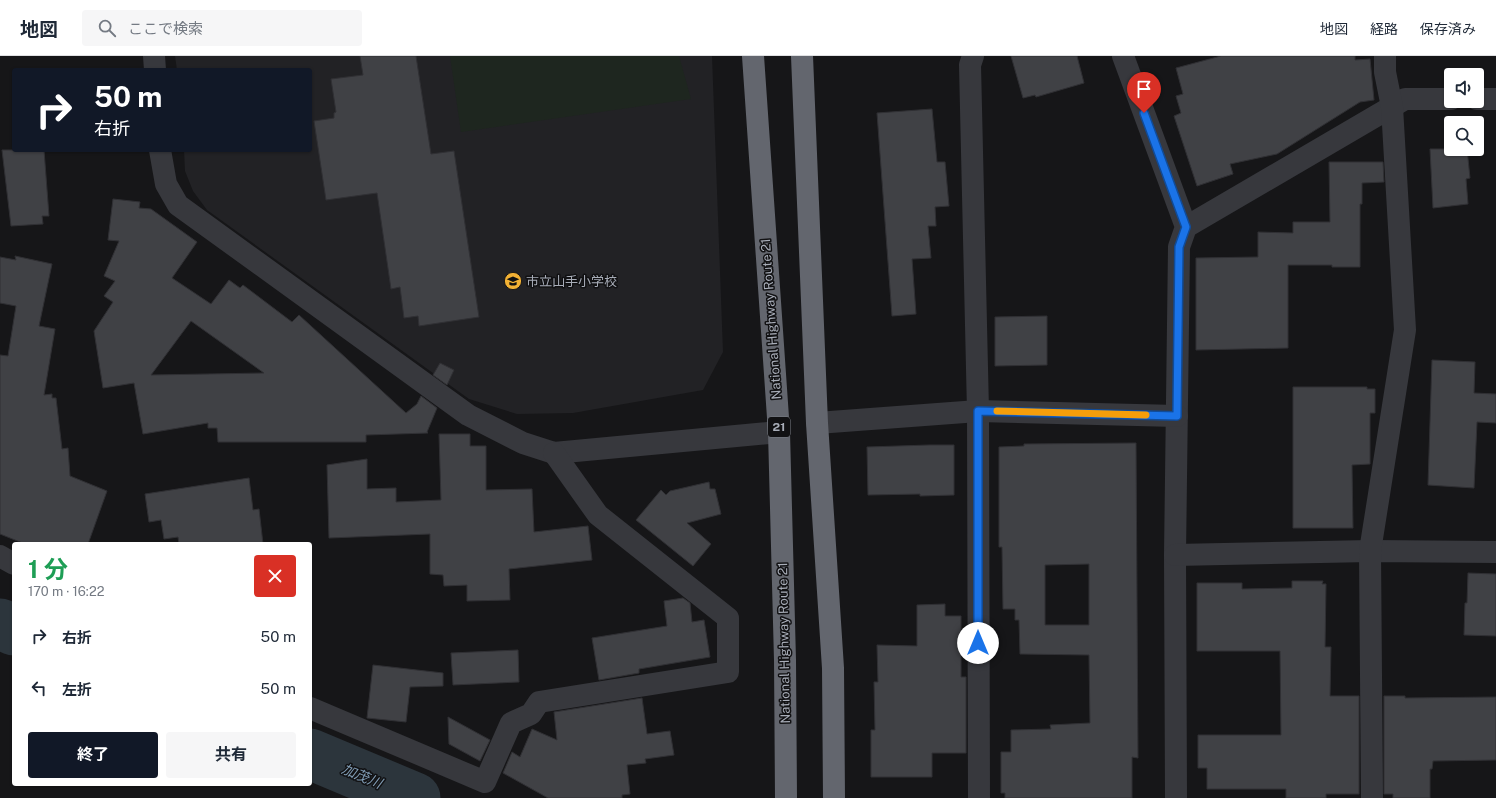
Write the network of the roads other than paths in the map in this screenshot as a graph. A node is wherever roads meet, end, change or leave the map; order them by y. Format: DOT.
graph roads {
  1 [pos="154,56"];
  2 [pos="753,56"];
  3 [pos="802,56"];
  4 [pos="973,56"];
  5 [pos="1123,56"];
  6 [pos="1385,56"];
  7 [pos="155,68"];
  8 [pos="1444,99"];
  9 [pos="1484,99"];
  10 [pos="1496,100"];
  11 [pos="1392,107"];
  12 [pos="160,152"];
  13 [pos="1186,227"];
  14 [pos="978,411"];
  15 [pos="1177,416"];
  16 [pos="817,423"];
  17 [pos="779,432"];
  18 [pos="554,452"];
  19 [pos="1370,550"];
  20 [pos="1496,552"];
  21 [pos="1175,555"];
  22 [pos="0,556"];
  23 [pos="12,563"];
  24 [pos="312,709"];
  25 [pos="786,798"];
  26 [pos="834,798"];
  27 [pos="978,798"];
  28 [pos="1176,798"];
  29 [pos="1372,798"];
  1 -- 7 [label="street"];
  2 -- 17 [label="highway, National Highway Route 21 / 21"];
  3 -- 16 [label="highway"];
  4 -- 14 [label="street"];
  5 -- 13 [label="street"];
  6 -- 11 [label="street"];
  8 -- 11 [label="street"];
  9 -- 10 [label="street"];
  11 -- 13 [label="street"];
  11 -- 19 [label="street"];
  12 -- 18 [label="street"];
  13 -- 15 [label="street"];
  14 -- 15 [label="street"];
  14 -- 16 [label="street"];
  14 -- 27 [label="street"];
  15 -- 21 [label="street"];
  16 -- 26 [label="highway"];
  17 -- 18 [label="street"];
  17 -- 25 [label="highway, National Highway Route 21 / 21"];
  18 -- 24 [label="street"];
  19 -- 20 [label="street"];
  19 -- 21 [label="street"];
  19 -- 29 [label="street"];
  21 -- 28 [label="street"];
  22 -- 23 [label="street"];
}
